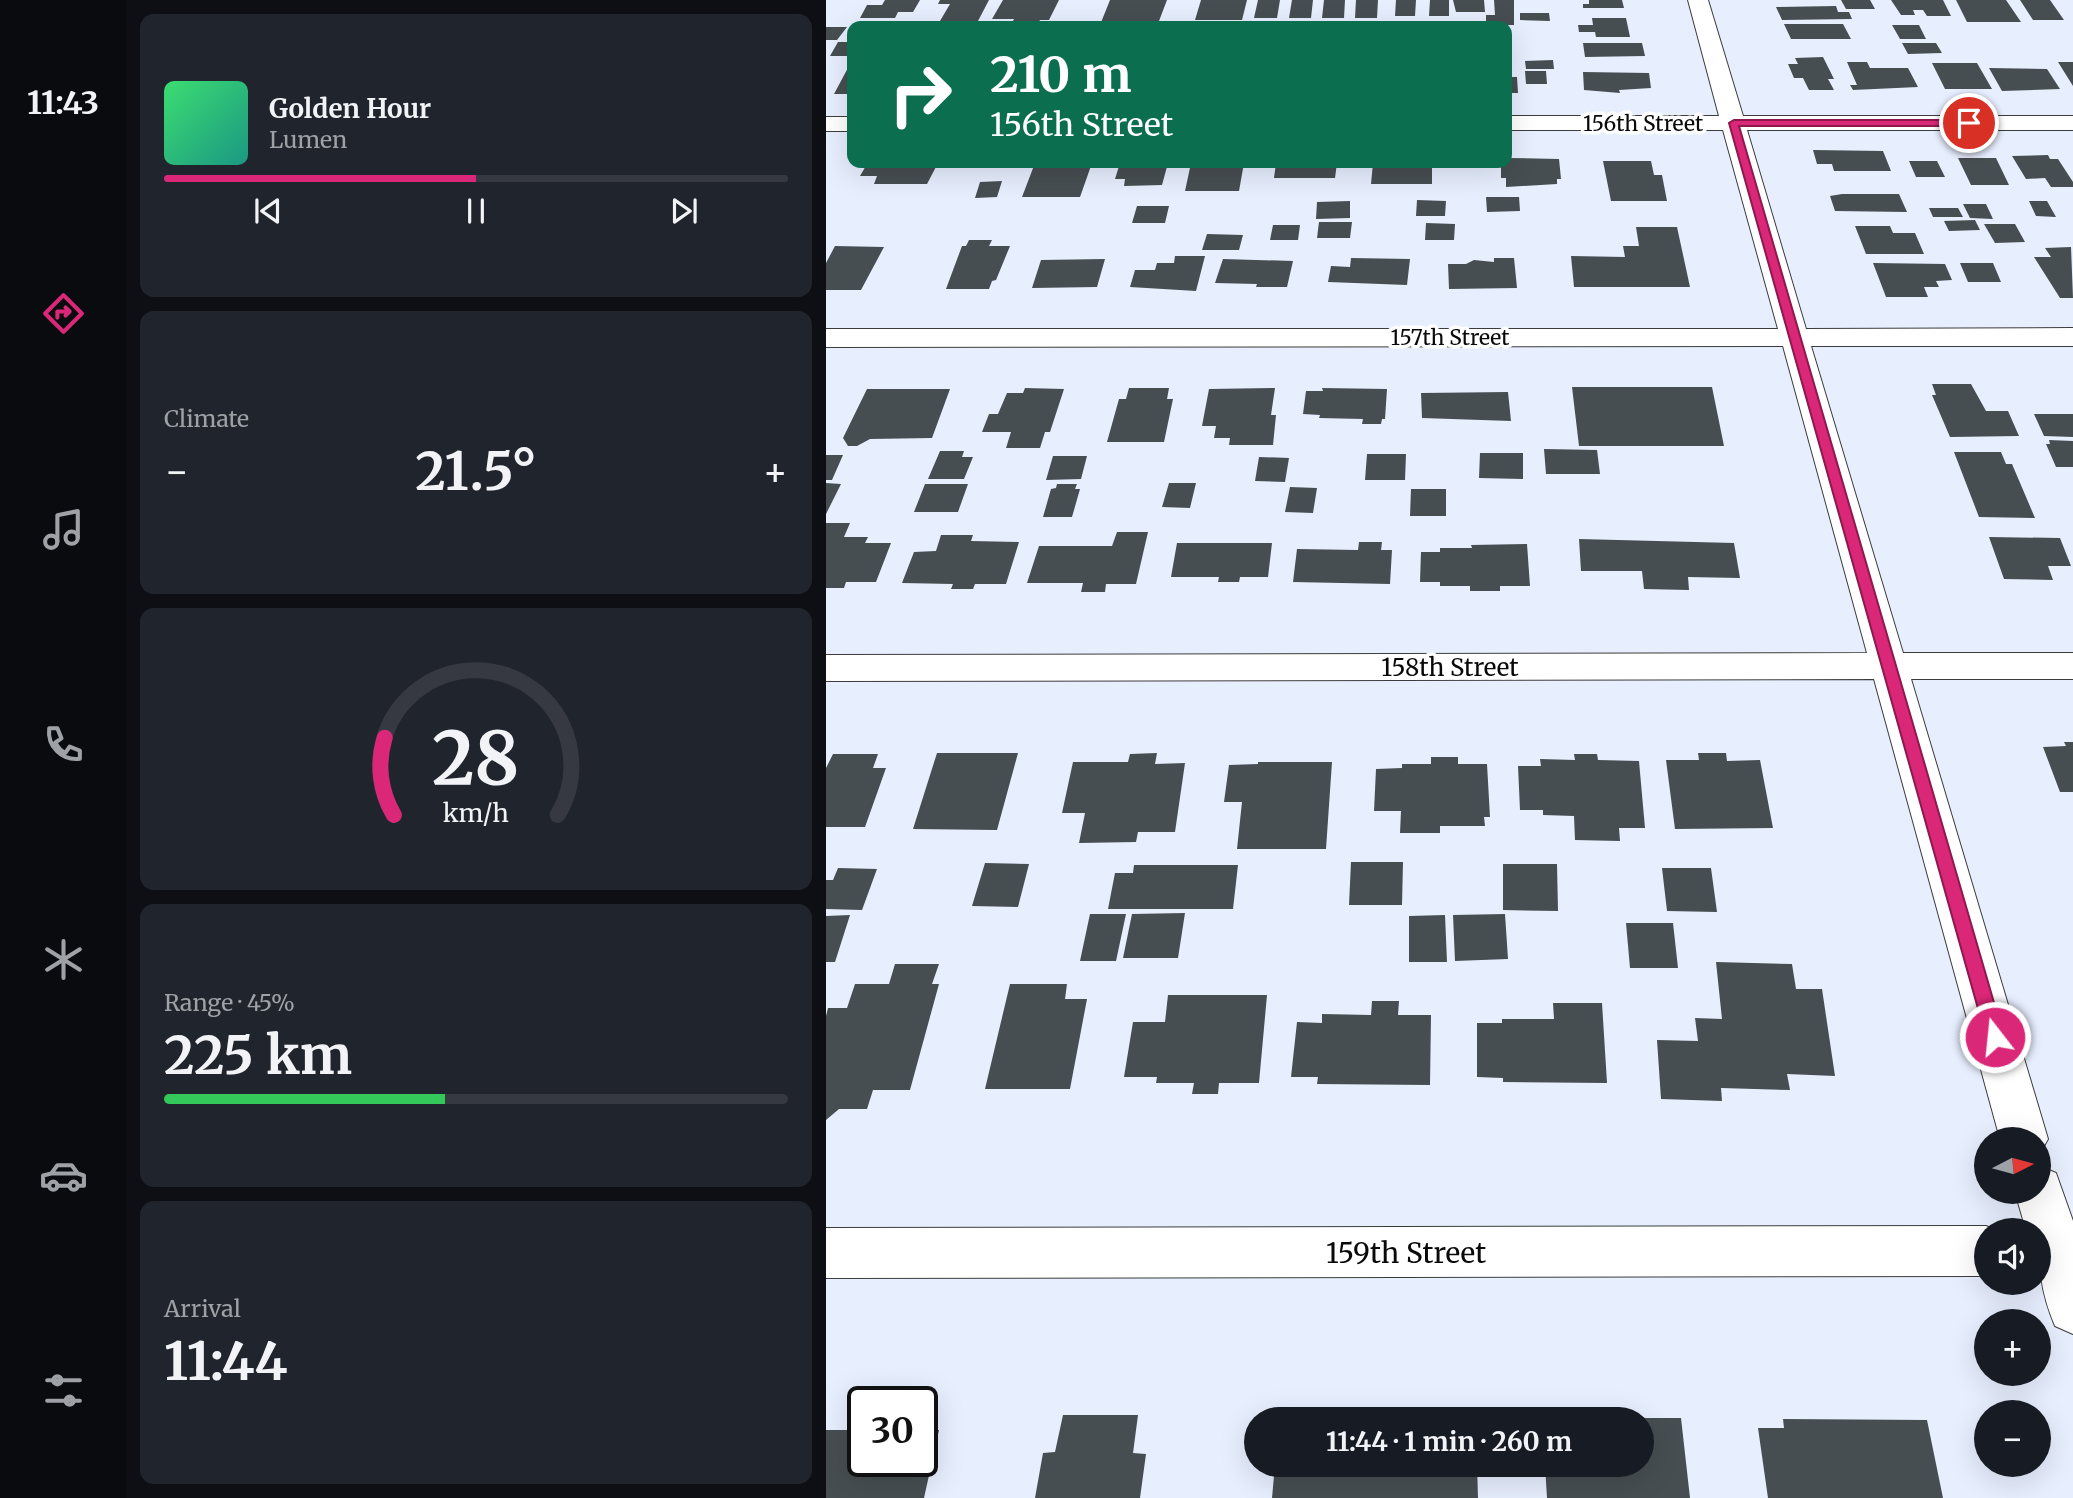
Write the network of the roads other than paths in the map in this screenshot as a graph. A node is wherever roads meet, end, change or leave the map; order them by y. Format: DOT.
graph roads {
  1 [pos="1699,0"];
  2 [pos="1512,123"];
  3 [pos="1734,123"];
  4 [pos="2073,123"];
  5 [pos="826,124"];
  6 [pos="847,124"];
  7 [pos="1795,337"];
  8 [pos="2073,337"];
  9 [pos="826,338"];
  10 [pos="1888,666"];
  11 [pos="2073,666"];
  12 [pos="826,668"];
  13 [pos="2021,1127"];
  14 [pos="2043,1204"];
  15 [pos="1974,1251"];
  16 [pos="2056,1251"];
  17 [pos="826,1253"];
  18 [pos="2073,1308"];
  1 -- 3 [label="street"];
  2 -- 3 [label="street, 156th Street"];
  3 -- 4 [label="street, 156th Street"];
  3 -- 7 [label="street"];
  5 -- 6 [label="street"];
  7 -- 8 [label="street, 157th Street"];
  7 -- 9 [label="street, 157th Street"];
  7 -- 10 [label="street"];
  10 -- 11 [label="street, 158th Street"];
  10 -- 12 [label="street, 158th Street"];
  10 -- 13 [label="street"];
  14 -- 16 [label="street"];
  15 -- 17 [label="street, 159th Street"];
  16 -- 18 [label="street"];
}
